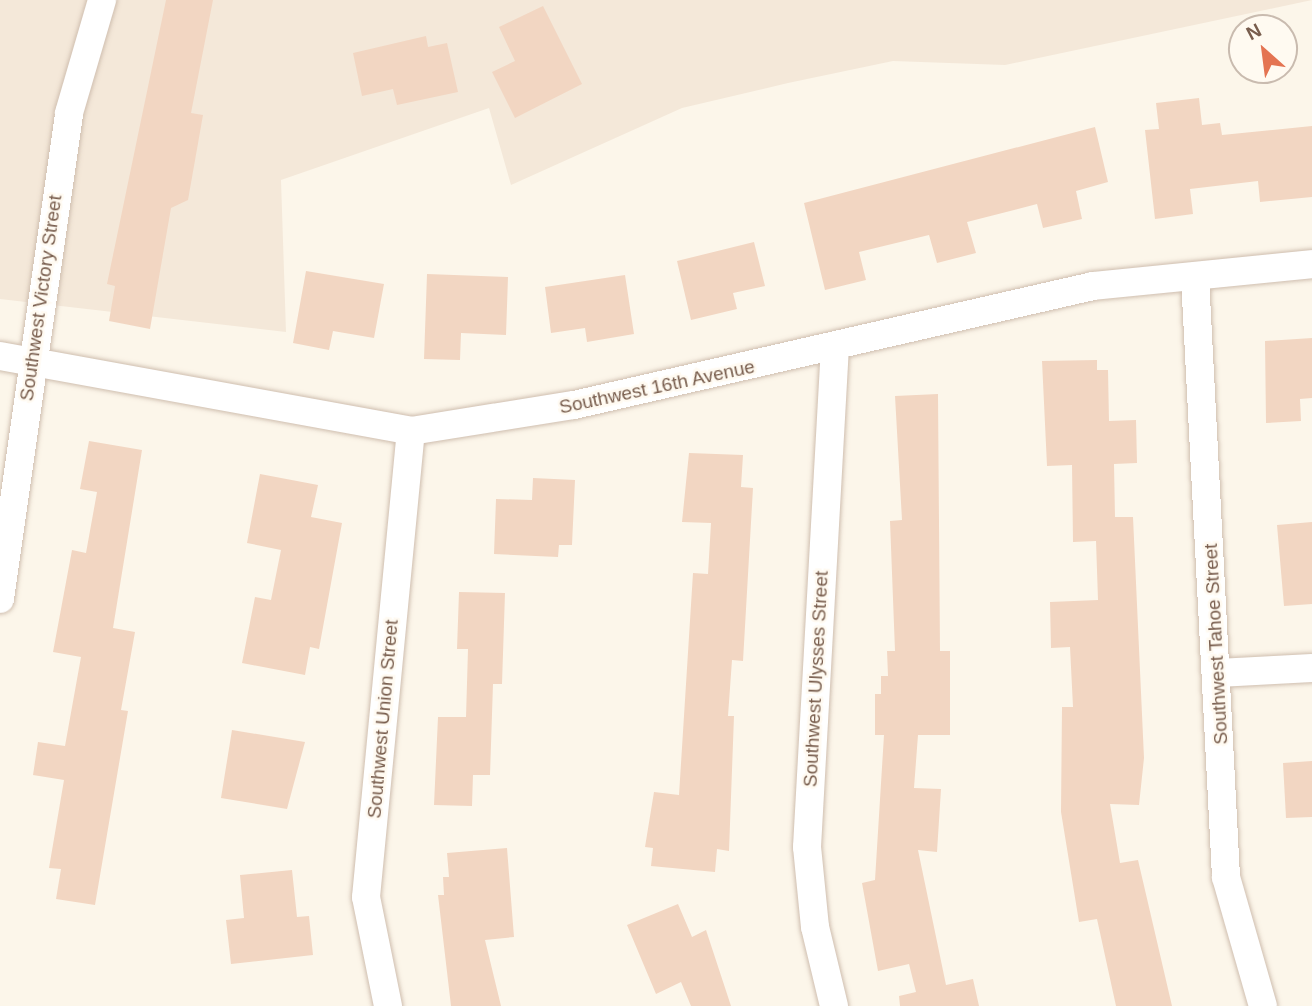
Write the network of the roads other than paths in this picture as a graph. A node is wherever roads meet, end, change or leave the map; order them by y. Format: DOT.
graph roads {
  1 [pos="102,0"];
  2 [pos="1312,264"];
  3 [pos="1195,276"];
  4 [pos="835,350"];
  5 [pos="0,356"];
  6 [pos="32,360"];
  7 [pos="411,431"];
  8 [pos="0,599"];
  9 [pos="1312,668"];
  10 [pos="1218,673"];
  11 [pos="388,1006"];
  12 [pos="834,1006"];
  13 [pos="1263,1006"];
  1 -- 6 [label="street, Southwest Victory Street"];
  2 -- 3 [label="street, Southwest 16th Avenue"];
  3 -- 4 [label="street, Southwest 16th Avenue"];
  3 -- 10 [label="street, Southwest Tahoe Street"];
  4 -- 7 [label="street, Southwest 16th Avenue"];
  4 -- 12 [label="street, Southwest Ulysses Street"];
  5 -- 6 [label="street, Southwest 16th Avenue"];
  6 -- 7 [label="street, Southwest 16th Avenue"];
  6 -- 8 [label="street, Southwest Victory Street"];
  7 -- 11 [label="street, Southwest Union Street"];
  9 -- 10 [label="street"];
  10 -- 13 [label="street, Southwest Tahoe Street"];
}
